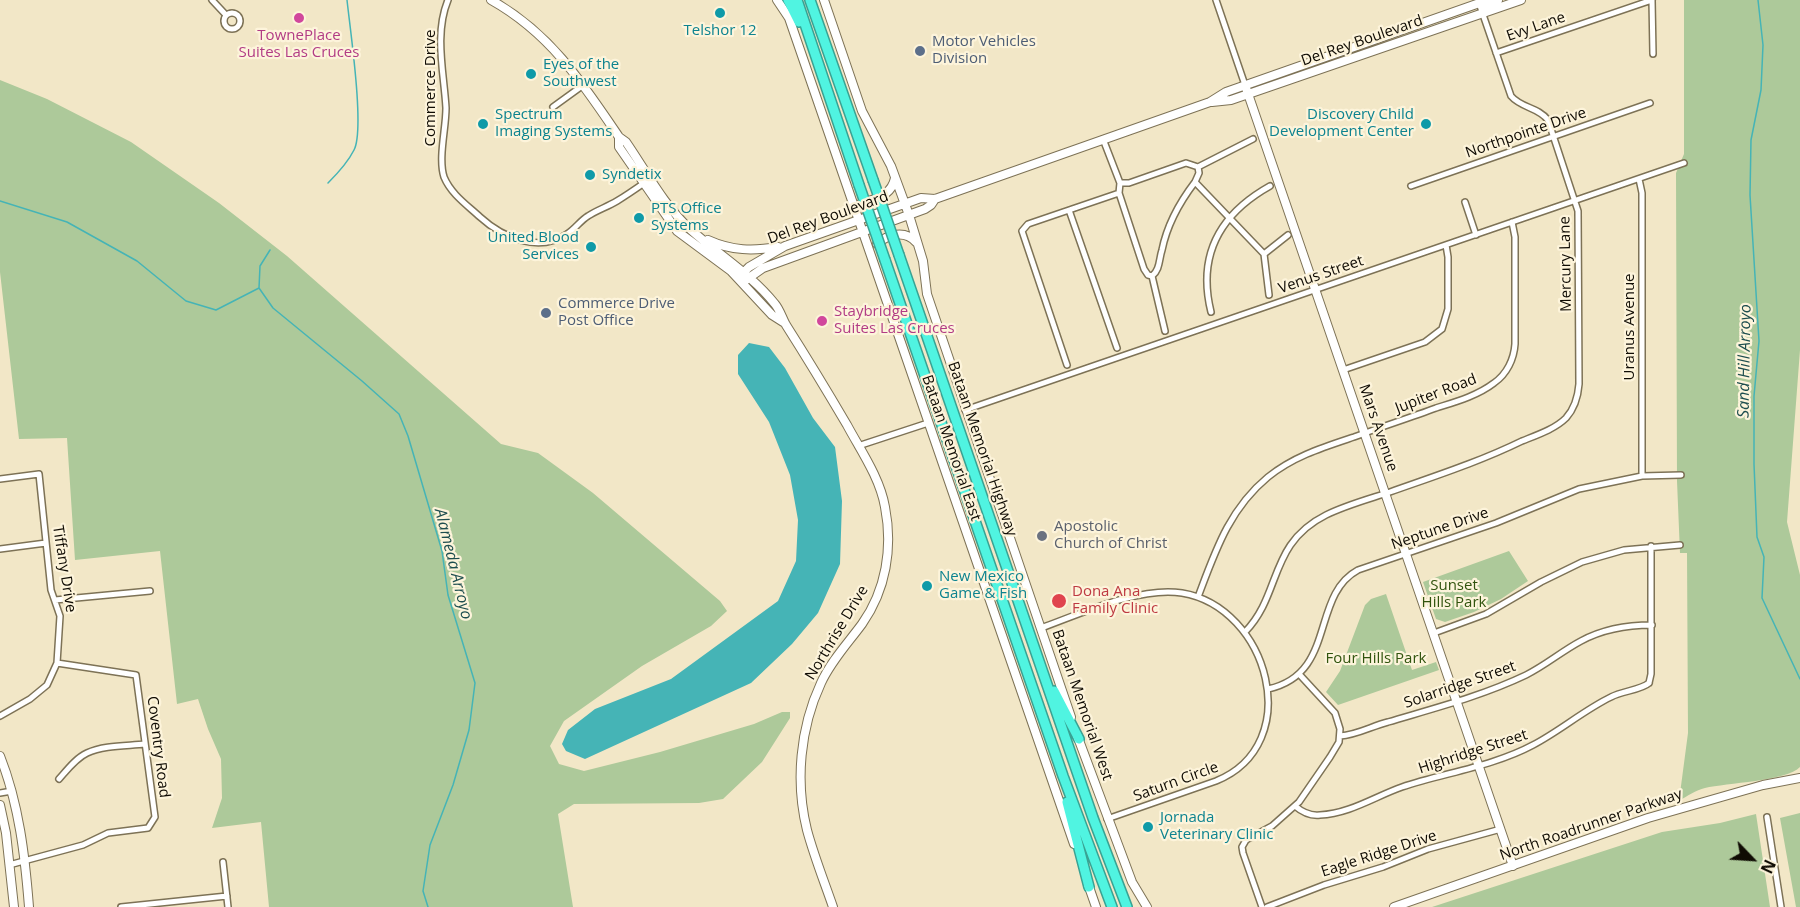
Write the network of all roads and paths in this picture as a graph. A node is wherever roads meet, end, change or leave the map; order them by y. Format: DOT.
graph roads {
  1 [pos="212,0"];
  2 [pos="448,0"];
  3 [pos="491,0"];
  4 [pos="777,0"];
  5 [pos="789,0"];
  6 [pos="797,0"];
  7 [pos="810,0"];
  8 [pos="824,0"];
  9 [pos="1216,0"];
  10 [pos="1488,0"];
  11 [pos="1498,0"];
  12 [pos="1521,0"];
  13 [pos="1652,0"];
  14 [pos="1479,3"];
  15 [pos="1467,7"];
  16 [pos="1482,13"];
  17 [pos="226,15"];
  18 [pos="1398,31"];
  19 [pos="1428,32"];
  20 [pos="1382,36"];
  21 [pos="1402,41"];
  22 [pos="1386,46"];
  23 [pos="1496,53"];
  24 [pos="1653,54"];
  25 [pos="818,64"];
  26 [pos="1245,85"];
  27 [pos="582,86"];
  28 [pos="1248,94"];
  29 [pos="1210,102"];
  30 [pos="1650,103"];
  31 [pos="553,106"];
  32 [pos="1554,136"];
  33 [pos="1103,139"];
  34 [pos="1253,139"];
  35 [pos="1684,163"];
  36 [pos="1198,168"];
  37 [pos="895,176"];
  38 [pos="1639,179"];
  39 [pos="647,181"];
  40 [pos="1195,182"];
  41 [pos="1120,183"];
  42 [pos="1270,186"];
  43 [pos="1411,186"];
  44 [pos="1119,194"];
  45 [pos="850,195"];
  46 [pos="935,199"];
  47 [pos="1575,200"];
  48 [pos="1465,202"];
  49 [pos="905,204"];
  50 [pos="1069,210"];
  51 [pos="909,215"];
  52 [pos="1229,217"];
  53 [pos="859,221"];
  54 [pos="1512,222"];
  55 [pos="688,228"];
  56 [pos="862,231"];
  57 [pos="1476,235"];
  58 [pos="1288,236"];
  59 [pos="796,242"];
  60 [pos="917,243"];
  61 [pos="1446,245"];
  62 [pos="785,246"];
  63 [pos="799,254"];
  64 [pos="1264,254"];
  65 [pos="871,255"];
  66 [pos="1152,276"];
  67 [pos="743,278"];
  68 [pos="1315,290"];
  69 [pos="1269,295"];
  70 [pos="1211,312"];
  71 [pos="1165,331"];
  72 [pos="1117,348"];
  73 [pos="1067,365"];
  74 [pos="1343,370"];
  75 [pos="1506,370"];
  76 [pos="1514,374"];
  77 [pos="965,410"];
  78 [pos="1572,410"];
  79 [pos="1579,415"];
  80 [pos="928,423"];
  81 [pos="1365,433"];
  82 [pos="858,446"];
  83 [pos="1681,475"];
  84 [pos="1642,476"];
  85 [pos="0,479"];
  86 [pos="1386,493"];
  87 [pos="46,543"];
  88 [pos="1680,545"];
  89 [pos="1652,546"];
  90 [pos="0,549"];
  91 [pos="1406,553"];
  92 [pos="150,591"];
  93 [pos="1198,597"];
  94 [pos="55,600"];
  95 [pos="1652,625"];
  96 [pos="1041,628"];
  97 [pos="1245,632"];
  98 [pos="1434,633"];
  99 [pos="57,663"];
  100 [pos="1040,665"];
  101 [pos="1299,674"];
  102 [pos="1268,689"];
  103 [pos="1457,702"];
  104 [pos="0,716"];
  105 [pos="1340,736"];
  106 [pos="1079,739"];
  107 [pos="145,744"];
  108 [pos="0,756"];
  109 [pos="1479,765"];
  110 [pos="1063,776"];
  111 [pos="1800,778"];
  112 [pos="59,779"];
  113 [pos="12,790"];
  114 [pos="0,793"];
  115 [pos="0,805"];
  116 [pos="1295,806"];
  117 [pos="1767,817"];
  118 [pos="1107,819"];
  119 [pos="1501,829"];
  120 [pos="25,862"];
  121 [pos="223,862"];
  122 [pos="9,865"];
  123 [pos="1513,866"];
  124 [pos="1089,887"];
  125 [pos="227,896"];
  126 [pos="14,907"];
  127 [pos="29,907"];
  128 [pos="121,907"];
  129 [pos="228,907"];
  130 [pos="833,907"];
  131 [pos="1096,907"];
  132 [pos="1112,907"];
  133 [pos="1127,907"];
  134 [pos="1147,907"];
  135 [pos="1262,907"];
  136 [pos="1267,907"];
  137 [pos="1394,907"];
  138 [pos="1781,907"];
  1 -- 17 [label="street"];
  2 -- 39 [label="street, Commerce Drive"];
  3 -- 27 [label="main road"];
  4 -- 45 [label="main road, Bataan Memorial East"];
  5 -- 25 [label="highway"];
  6 -- 25 [label="highway, Bataan Memorial Highway"];
  7 -- 100 [label="highway, Bataan Memorial Highway, bridge"];
  8 -- 37 [label="main road, Bataan Memorial West"];
  9 -- 26 [label="street, Mars Avenue"];
  10 -- 14 [label="main road, Del Rey Boulevard"];
  11 -- 16 [label="main road"];
  12 -- 16 [label="main road, Del Rey Boulevard"];
  13 -- 23 [label="street, Evy Lane"];
  13 -- 24 [label="street"];
  14 -- 15 [label="main road, Del Rey Boulevard"];
  14 -- 16 [label="street, Mercury Lane"];
  15 -- 16 [label="main road"];
  15 -- 18 [label="main road, Del Rey Boulevard"];
  15 -- 19 [label="main road"];
  16 -- 19 [label="main road, Del Rey Boulevard"];
  16 -- 23 [label="street, Mercury Lane"];
  18 -- 20 [label="main road, Del Rey Boulevard"];
  18 -- 21 [label="main road"];
  19 -- 21 [label="main road, Del Rey Boulevard"];
  20 -- 22 [label="main road"];
  20 -- 26 [label="main road, Del Rey Boulevard"];
  21 -- 22 [label="main road, Del Rey Boulevard"];
  22 -- 28 [label="main road, Del Rey Boulevard"];
  23 -- 32 [label="street, Mercury Lane"];
  25 -- 110 [label="highway, Bataan Memorial Highway, bridge"];
  26 -- 28 [label="main road, Mars Avenue"];
  26 -- 29 [label="main road, Del Rey Boulevard"];
  27 -- 31 [label="street"];
  27 -- 39 [label="main road"];
  28 -- 29 [label="main road, Del Rey Boulevard"];
  28 -- 68 [label="main road, Mars Avenue"];
  29 -- 33 [label="main road, Del Rey Boulevard"];
  30 -- 32 [label="street, Northpointe Drive"];
  32 -- 43 [label="street, Northpointe Drive"];
  32 -- 47 [label="street, Mercury Lane"];
  33 -- 41 [label="street"];
  33 -- 46 [label="main road, Del Rey Boulevard"];
  34 -- 36 [label="street"];
  35 -- 38 [label="street, Venus Street"];
  36 -- 40 [label="street"];
  36 -- 41 [label="street"];
  37 -- 45 [label="main road"];
  37 -- 49 [label="main road, Bataan Memorial West"];
  38 -- 47 [label="street, Venus Street"];
  38 -- 84 [label="street, Uranus Avenue"];
  39 -- 55 [label="main road"];
  39 -- 67 [label="main road"];
  40 -- 52 [label="street"];
  40 -- 66 [label="street"];
  41 -- 44 [label="street"];
  42 -- 52 [label="street"];
  44 -- 50 [label="street"];
  44 -- 66 [label="street"];
  45 -- 53 [label="main road, Bataan Memorial East"];
  46 -- 49 [label="main road, Del Rey Boulevard"];
  46 -- 51 [label="main road, Del Rey Boulevard"];
  47 -- 54 [label="street, Venus Street"];
  47 -- 78 [label="street, Mercury Lane"];
  48 -- 57 [label="street"];
  49 -- 51 [label="main road, Bataan Memorial West"];
  49 -- 53 [label="main road, Del Rey Boulevard"];
  50 -- 72 [label="street"];
  50 -- 73 [label="street"];
  51 -- 56 [label="main road, Del Rey Boulevard"];
  51 -- 60 [label="main road, Bataan Memorial West"];
  52 -- 64 [label="street"];
  52 -- 70 [label="street"];
  53 -- 56 [label="main road, Bataan Memorial East"];
  53 -- 59 [label="main road, Del Rey Boulevard"];
  54 -- 57 [label="street, Venus Street"];
  54 -- 75 [label="street"];
  55 -- 62 [label="main road"];
  55 -- 67 [label="main road"];
  56 -- 63 [label="main road, Del Rey Boulevard"];
  56 -- 65 [label="main road, Bataan Memorial East"];
  57 -- 61 [label="street, Venus Street"];
  58 -- 64 [label="street"];
  59 -- 62 [label="main road, Del Rey Boulevard"];
  59 -- 63 [label="main road"];
  60 -- 65 [label="main road"];
  60 -- 77 [label="main road, Bataan Memorial West"];
  61 -- 68 [label="street, Venus Street"];
  61 -- 74 [label="street"];
  62 -- 67 [label="main road, Del Rey Boulevard"];
  63 -- 67 [label="main road, Del Rey Boulevard"];
  64 -- 69 [label="street"];
  65 -- 80 [label="main road, Bataan Memorial East"];
  66 -- 71 [label="street"];
  67 -- 82 [label="main road, Northrise Drive"];
  68 -- 74 [label="main road, Mars Avenue"];
  68 -- 77 [label="street, Venus Street"];
  74 -- 81 [label="main road, Mars Avenue"];
  75 -- 76 [label="street"];
  75 -- 81 [label="street, Jupiter Road"];
  77 -- 96 [label="main road, Bataan Memorial West"];
  78 -- 79 [label="street"];
  78 -- 86 [label="street"];
  80 -- 82 [label="street"];
  80 -- 124 [label="main road, Bataan Memorial East"];
  81 -- 86 [label="main road, Mars Avenue"];
  81 -- 93 [label="street, Jupiter Road"];
  82 -- 130 [label="main road, Northrise Drive"];
  83 -- 84 [label="street, Neptune Drive"];
  84 -- 91 [label="street, Neptune Drive"];
  85 -- 87 [label="street, Tiffany Drive"];
  86 -- 91 [label="main road, Mars Avenue"];
  86 -- 97 [label="street"];
  87 -- 90 [label="street"];
  87 -- 94 [label="street, Tiffany Drive"];
  88 -- 89 [label="street"];
  89 -- 95 [label="street"];
  89 -- 98 [label="street"];
  91 -- 98 [label="main road, Mars Avenue"];
  91 -- 101 [label="street, Neptune Drive"];
  92 -- 94 [label="street"];
  93 -- 96 [label="street, Saturn Circle"];
  93 -- 97 [label="street, Saturn Circle"];
  94 -- 99 [label="street, Tiffany Drive"];
  95 -- 103 [label="street, Solarridge Street"];
  95 -- 109 [label="street, Highridge Street"];
  96 -- 106 [label="main road, Bataan Memorial West"];
  97 -- 102 [label="street, Saturn Circle"];
  98 -- 103 [label="main road, Mars Avenue"];
  99 -- 104 [label="street, Tiffany Drive"];
  99 -- 107 [label="street, Coventry Road"];
  100 -- 106 [label="highway"];
  100 -- 133 [label="highway, Bataan Memorial Highway"];
  101 -- 102 [label="street, Neptune Drive"];
  101 -- 105 [label="street"];
  102 -- 118 [label="street, Saturn Circle"];
  103 -- 105 [label="street, Solarridge Street"];
  103 -- 109 [label="main road, Mars Avenue"];
  105 -- 116 [label="street"];
  106 -- 118 [label="main road, Bataan Memorial West"];
  107 -- 112 [label="street"];
  107 -- 120 [label="street, Coventry Road"];
  108 -- 113 [label="main road"];
  109 -- 116 [label="street, Highridge Street"];
  109 -- 119 [label="main road, Mars Avenue"];
  110 -- 124 [label="highway"];
  110 -- 132 [label="highway, Bataan Memorial Highway"];
  111 -- 123 [label="main road, North Roadrunner Parkway"];
  113 -- 114 [label="street"];
  113 -- 120 [label="main road"];
  115 -- 122 [label="main road"];
  116 -- 135 [label="street"];
  117 -- 138 [label="street"];
  118 -- 134 [label="main road, Bataan Memorial West"];
  119 -- 123 [label="main road, Mars Avenue"];
  119 -- 136 [label="street, Eagle Ridge Drive"];
  120 -- 122 [label="street, Coventry Road"];
  120 -- 127 [label="main road"];
  121 -- 125 [label="street"];
  122 -- 126 [label="main road"];
  123 -- 137 [label="main road, North Roadrunner Parkway"];
  124 -- 131 [label="main road, Bataan Memorial East"];
  125 -- 128 [label="street"];
  125 -- 129 [label="street"];
}
